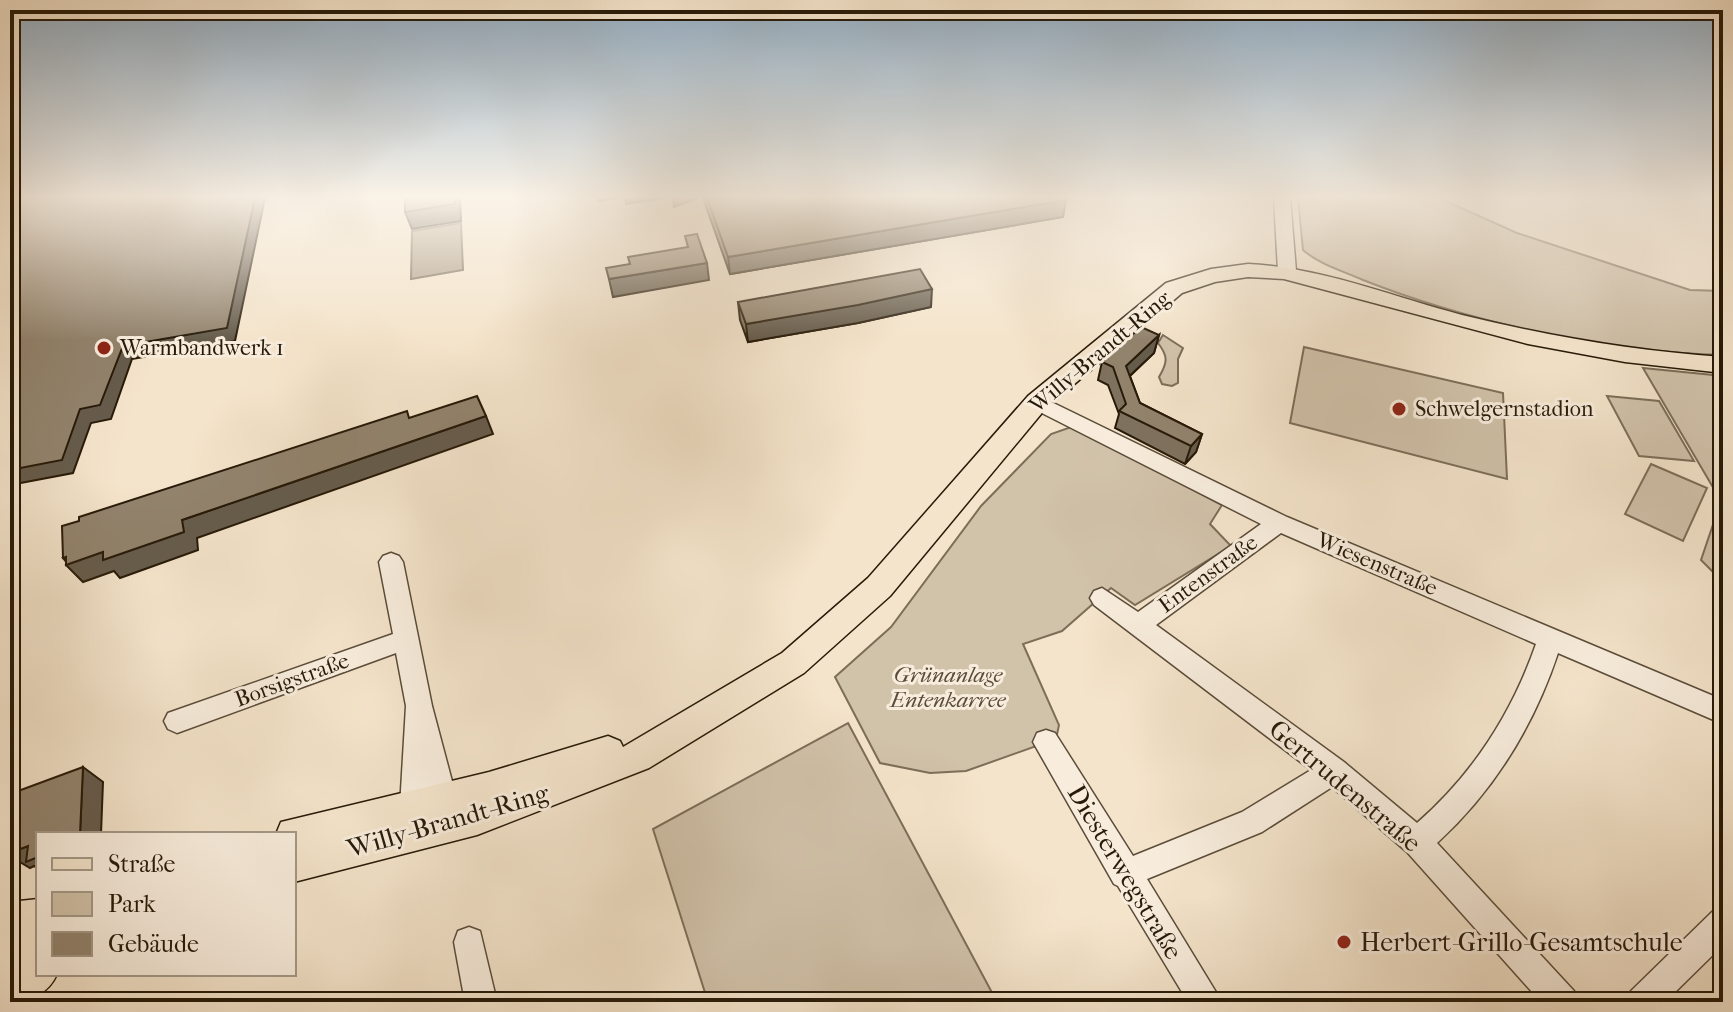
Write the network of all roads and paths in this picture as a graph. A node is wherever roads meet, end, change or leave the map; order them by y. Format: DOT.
graph roads {
  1 [pos="1285,245"];
  2 [pos="1287,271"];
  3 [pos="1723,365"];
  4 [pos="1037,402"];
  5 [pos="1279,523"];
  6 [pos="391,562"];
  7 [pos="1102,598"];
  8 [pos="1138,625"];
  9 [pos="1551,637"];
  10 [pos="407,639"];
  11 [pos="1723,712"];
  12 [pos="177,721"];
  13 [pos="1046,742"];
  14 [pos="1334,771"];
  15 [pos="431,811"];
  16 [pos="296,835"];
  17 [pos="1417,842"];
  18 [pos="296,862"];
  19 [pos="1124,874"];
  20 [pos="36,918"];
  21 [pos="10,921"];
  22 [pos="1723,923"];
  23 [pos="36,935"];
  24 [pos="469,942"];
  25 [pos="10,949"];
  26 [pos="36,973"];
  27 [pos="10,988"];
  28 [pos="481,1002"];
  29 [pos="1206,1002"];
  30 [pos="1563,1002"];
  31 [pos="1642,1002"];
  1 -- 2 [label="street"];
  2 -- 3 [label="main road, Willy-Brandt-Ring"];
  2 -- 4 [label="main road, Willy-Brandt-Ring"];
  4 -- 5 [label="street, Wiesenstraße"];
  4 -- 15 [label="main road, Willy-Brandt-Ring"];
  5 -- 8 [label="street, Entenstraße"];
  5 -- 9 [label="street, Wiesenstraße"];
  6 -- 10 [label="street"];
  7 -- 8 [label="street, Gertrudenstraße"];
  8 -- 14 [label="street, Gertrudenstraße"];
  9 -- 11 [label="street, Wiesenstraße"];
  9 -- 17 [label="street"];
  10 -- 12 [label="street, Borsigstraße"];
  10 -- 15 [label="street"];
  13 -- 19 [label="street, Diesterwegstraße"];
  14 -- 17 [label="street, Gertrudenstraße"];
  14 -- 19 [label="street"];
  15 -- 16 [label="main road, Willy-Brandt-Ring"];
  15 -- 18 [label="main road, Willy-Brandt-Ring"];
  17 -- 30 [label="street, Gertrudenstraße"];
  19 -- 29 [label="street, Diesterwegstraße"];
  20 -- 21 [label="main road"];
  22 -- 31 [label="street"];
  23 -- 25 [label="main road"];
  24 -- 28 [label="street"];
  26 -- 27 [label="main road"];
}
